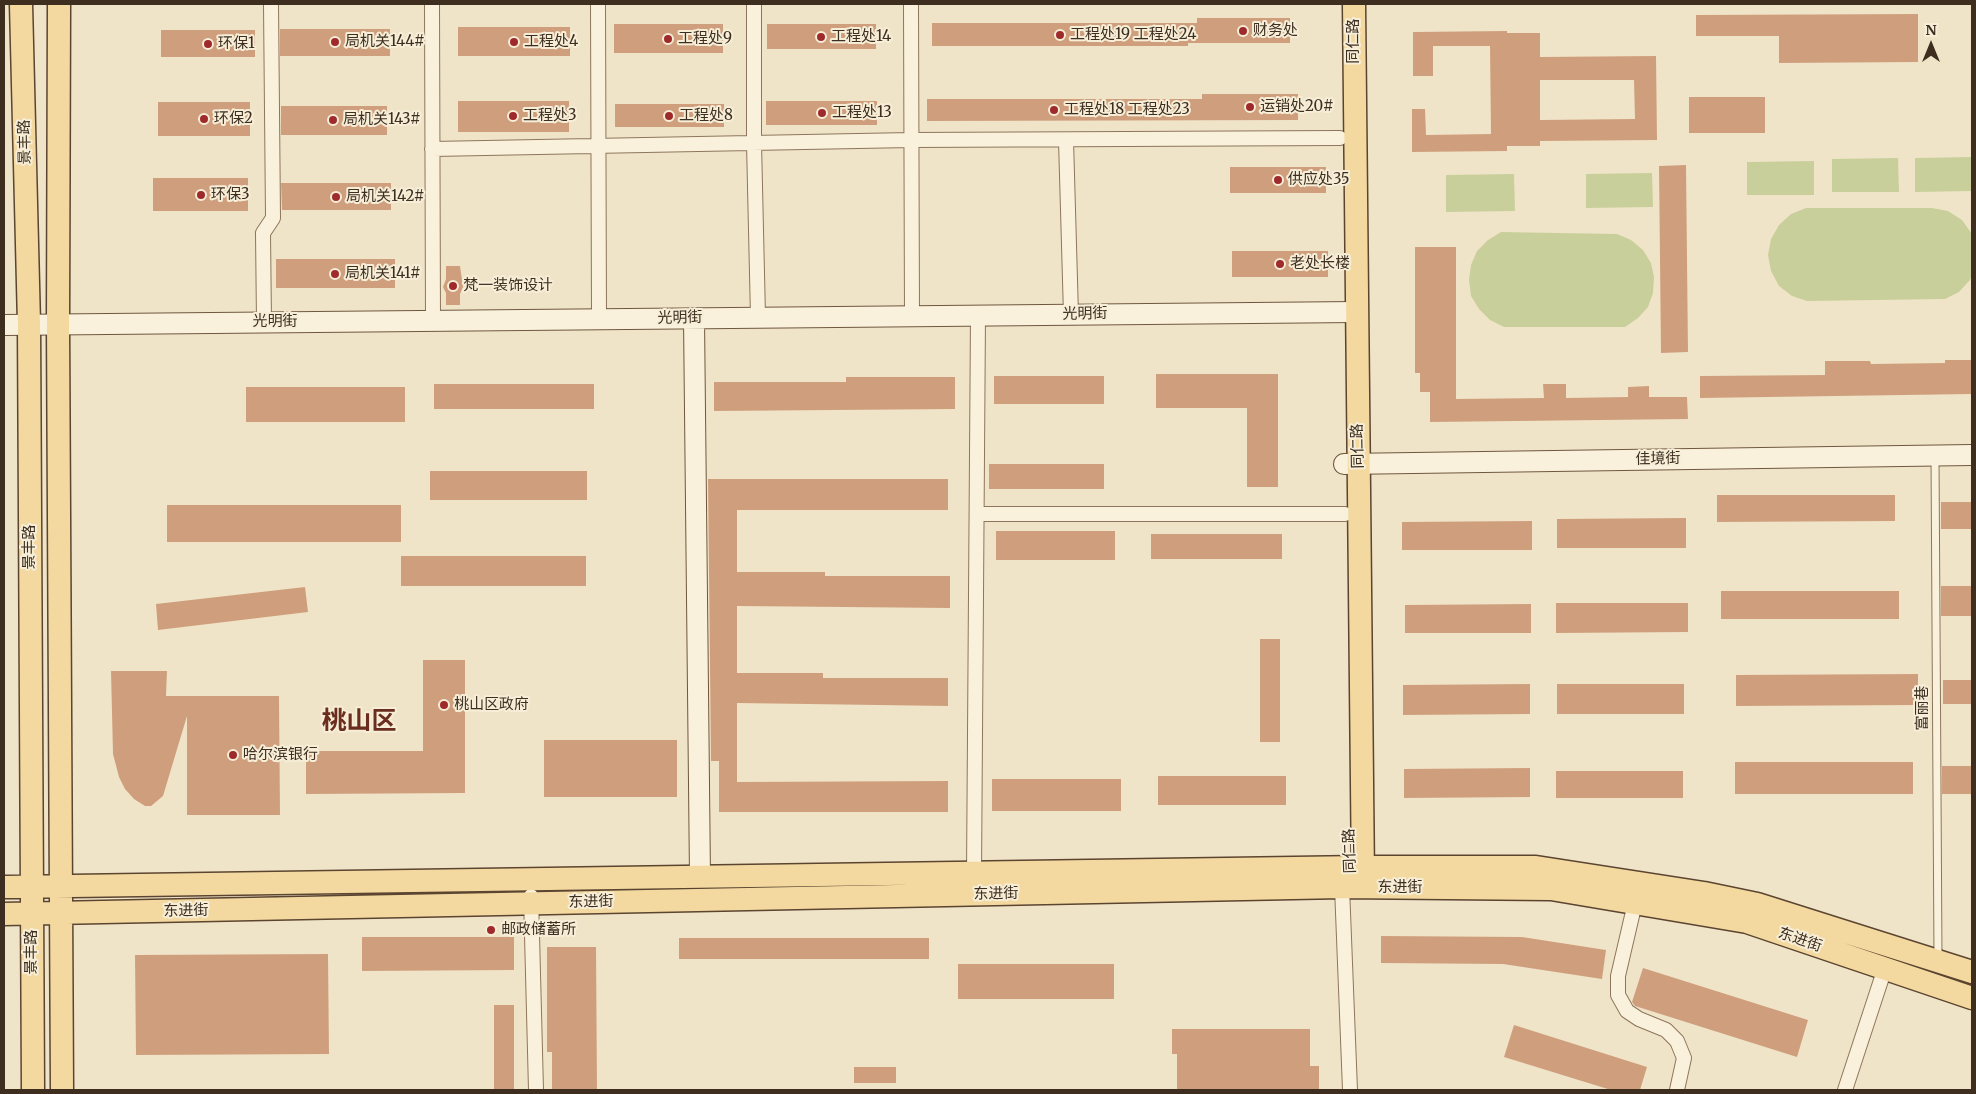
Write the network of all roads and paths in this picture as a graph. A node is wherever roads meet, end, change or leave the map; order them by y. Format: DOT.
graph roads {
  1 [pos="22,4"];
  2 [pos="59,4"];
  3 [pos="271,4"];
  4 [pos="432,4"];
  5 [pos="598,4"];
  6 [pos="754,4"];
  7 [pos="911,4"];
  8 [pos="1338,4"];
  9 [pos="1354,4"];
  10 [pos="1340,138"];
  11 [pos="911,140"];
  12 [pos="1066,140"];
  13 [pos="754,143"];
  14 [pos="598,146"];
  15 [pos="432,149"];
  16 [pos="1349,312"];
  17 [pos="978,315"];
  18 [pos="1071,315"];
  19 [pos="912,316"];
  20 [pos="758,317"];
  21 [pos="694,318"];
  22 [pos="599,319"];
  23 [pos="433,320"];
  24 [pos="264,322"];
  25 [pos="58,323"];
  26 [pos="29,324"];
  27 [pos="4,325"];
  28 [pos="1972,455"];
  29 [pos="1936,456"];
  30 [pos="1351,464"];
  31 [pos="977,514"];
  32 [pos="1345,514"];
  33 [pos="974,873"];
  34 [pos="700,878"];
  35 [pos="1354,879"];
  36 [pos="531,880"];
  37 [pos="60,886"];
  38 [pos="31,887"];
  39 [pos="4,888"];
  40 [pos="532,903"];
  41 [pos="1635,903"];
  42 [pos="4,914"];
  43 [pos="32,914"];
  44 [pos="60,914"];
  45 [pos="1938,959"];
  46 [pos="1885,968"];
  47 [pos="1972,972"];
  48 [pos="1972,998"];
  49 [pos="33,1090"];
  50 [pos="62,1090"];
  51 [pos="536,1090"];
  52 [pos="1350,1090"];
  53 [pos="1677,1090"];
  54 [pos="1847,1090"];
  1 -- 26 [label="main road, 景丰路"];
  2 -- 25 [label="main road, 景丰路"];
  3 -- 24 [label="street"];
  4 -- 15 [label="street"];
  5 -- 14 [label="street"];
  6 -- 13 [label="street"];
  7 -- 11 [label="street"];
  8 -- 10 [label="main road, 同仁路"];
  9 -- 16 [label="main road, 同仁路"];
  10 -- 12 [label="street"];
  10 -- 16 [label="main road, 同仁路"];
  11 -- 12 [label="street"];
  11 -- 13 [label="street"];
  11 -- 19 [label="street"];
  12 -- 18 [label="street"];
  13 -- 14 [label="street"];
  13 -- 20 [label="street"];
  14 -- 15 [label="street"];
  14 -- 22 [label="street"];
  15 -- 23 [label="street"];
  16 -- 18 [label="main road, 光明街"];
  16 -- 30 [label="main road, 同仁路"];
  17 -- 18 [label="main road, 光明街"];
  17 -- 19 [label="main road, 光明街"];
  17 -- 31 [label="street"];
  19 -- 20 [label="main road, 光明街"];
  20 -- 21 [label="main road, 光明街"];
  21 -- 22 [label="main road, 光明街"];
  21 -- 34 [label="main road"];
  22 -- 23 [label="main road, 光明街"];
  23 -- 24 [label="main road, 光明街"];
  24 -- 25 [label="main road, 光明街"];
  25 -- 26 [label="main road, 光明街"];
  25 -- 37 [label="main road, 景丰路"];
  26 -- 27 [label="main road, 光明街"];
  26 -- 38 [label="main road, 景丰路"];
  28 -- 29 [label="main road, 佳境街"];
  29 -- 30 [label="main road, 佳境街"];
  29 -- 45 [label="lane, 富丽巷"];
  30 -- 32 [label="main road, 同仁路"];
  30 -- 35 [label="main road, 同仁路"];
  31 -- 32 [label="street"];
  31 -- 33 [label="street"];
  32 -- 35 [label="main road, 同仁路"];
  33 -- 34 [label="main road, 东进街"];
  33 -- 35 [label="main road, 东进街"];
  34 -- 36 [label="main road, 东进街"];
  35 -- 40 [label="main road, 东进街"];
  35 -- 41 [label="main road, 东进街"];
  35 -- 45 [label="main road, 东进街"];
  35 -- 52 [label="street"];
  36 -- 37 [label="main road, 东进街"];
  36 -- 40 [label="street"];
  37 -- 38 [label="main road, 东进街"];
  37 -- 44 [label="main road, 景丰路"];
  38 -- 39 [label="main road, 东进街"];
  38 -- 43 [label="main road, 景丰路"];
  40 -- 44 [label="main road, 东进街"];
  40 -- 51 [label="street"];
  41 -- 46 [label="main road, 东进街"];
  41 -- 53 [label="street"];
  42 -- 43 [label="main road, 东进街"];
  43 -- 44 [label="main road, 东进街"];
  43 -- 49 [label="main road, 景丰路"];
  44 -- 50 [label="main road, 景丰路"];
  45 -- 47 [label="main road, 东进街"];
  46 -- 48 [label="main road, 东进街"];
  46 -- 54 [label="street"];
}
